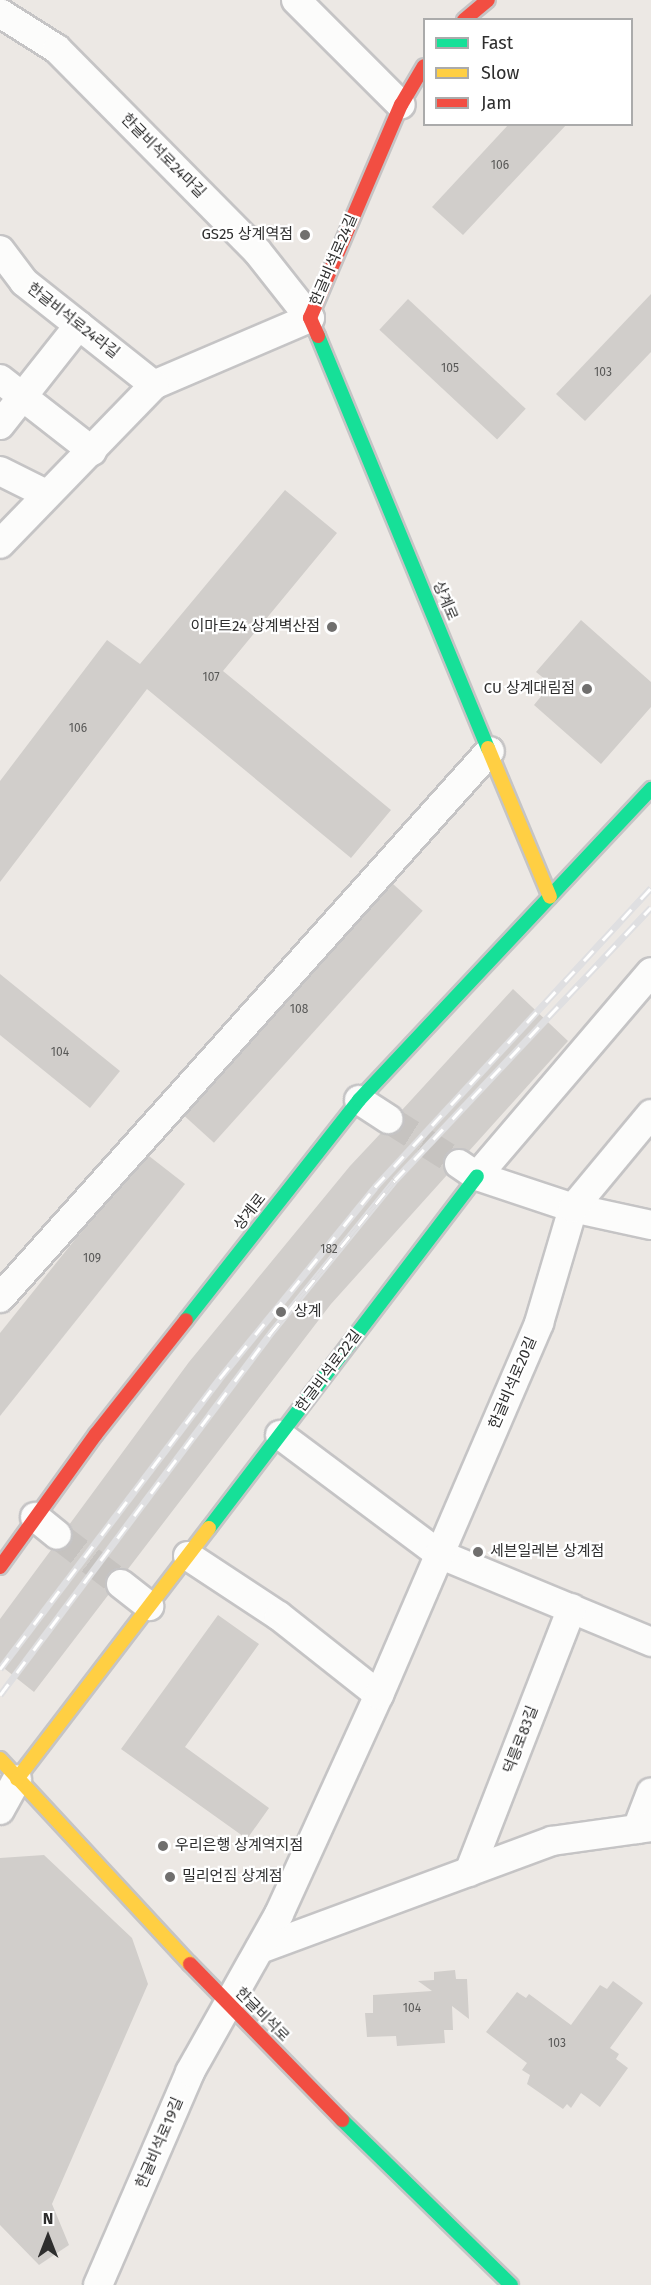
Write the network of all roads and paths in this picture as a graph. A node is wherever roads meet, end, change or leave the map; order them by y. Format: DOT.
graph roads {
  1 [pos="296,0"];
  2 [pos="0,13"];
  3 [pos="423,68"];
  4 [pos="401,105"];
  5 [pos="0,250"];
  6 [pos="310,318"];
  7 [pos="79,325"];
  8 [pos="154,385"];
  9 [pos="11,388"];
  10 [pos="0,425"];
  11 [pos="92,451"];
  12 [pos="0,471"];
  13 [pos="46,494"];
  14 [pos="0,544"];
  15 [pos="490,751"];
  16 [pos="651,789"];
  17 [pos="550,897"];
  18 [pos="651,972"];
  19 [pos="359,1100"];
  20 [pos="651,1114"];
  21 [pos="388,1119"];
  22 [pos="468,1170"];
  23 [pos="573,1208"];
  24 [pos="651,1225"];
  25 [pos="0,1298"];
  26 [pos="280,1435"];
  27 [pos="35,1517"];
  28 [pos="57,1534"];
  29 [pos="439,1554"];
  30 [pos="188,1556"];
  31 [pos="0,1567"];
  32 [pos="121,1584"];
  33 [pos="149,1606"];
  34 [pos="572,1608"];
  35 [pos="651,1642"];
  36 [pos="379,1695"];
  37 [pos="8,1769"];
  38 [pos="651,1793"];
  39 [pos="0,1810"];
  40 [pos="644,1828"];
  41 [pos="469,1872"];
  42 [pos="260,1949"];
  43 [pos="229,2005"];
  44 [pos="98,2285"];
  45 [pos="511,2285"];
  1 -- 4 [label="street"];
  2 -- 6 [label="street, 한글비석로24마길"];
  3 -- 4 [label="main road, 한글비석로24길"];
  4 -- 6 [label="main road, 한글비석로24길"];
  5 -- 7 [label="street, 한글비석로24라길"];
  6 -- 8 [label="street, 한글비석로24길"];
  6 -- 15 [label="main road, 상계로"];
  7 -- 8 [label="street, 한글비석로24라길"];
  7 -- 9 [label="street"];
  8 -- 11 [label="street, 한글비석로24길"];
  9 -- 10 [label="street"];
  9 -- 11 [label="street"];
  11 -- 13 [label="street, 한글비석로24길"];
  12 -- 13 [label="street"];
  13 -- 14 [label="street, 한글비석로24길"];
  15 -- 17 [label="main road, 상계로"];
  15 -- 25 [label="street"];
  16 -- 17 [label="main road, 상계로"];
  17 -- 19 [label="main road, 상계로"];
  18 -- 22 [label="street, 한글비석로22길"];
  19 -- 21 [label="street"];
  19 -- 27 [label="main road, 상계로"];
  20 -- 23 [label="street, 한글비석로20길"];
  22 -- 23 [label="street"];
  22 -- 26 [label="main road, 한글비석로22길"];
  23 -- 24 [label="street"];
  23 -- 29 [label="street, 한글비석로20길"];
  26 -- 29 [label="street"];
  26 -- 30 [label="main road, 한글비석로22길"];
  27 -- 28 [label="street"];
  27 -- 31 [label="main road, 상계로"];
  29 -- 34 [label="street"];
  29 -- 36 [label="street, 한글비석로20길"];
  30 -- 33 [label="main road, 한글비석로22길"];
  30 -- 36 [label="street"];
  32 -- 33 [label="street"];
  33 -- 37 [label="main road, 한글비석로22길"];
  34 -- 35 [label="street"];
  34 -- 41 [label="street, 덕릉로83길"];
  36 -- 42 [label="street, 한글비석로20길"];
  37 -- 39 [label="street"];
  37 -- 43 [label="main road, 한글비석로"];
  38 -- 40 [label="street"];
  40 -- 41 [label="street"];
  41 -- 42 [label="street"];
  42 -- 43 [label="street, 한글비석로20길"];
  43 -- 44 [label="street, 한글비석로19길"];
  43 -- 45 [label="main road, 한글비석로"];
}
